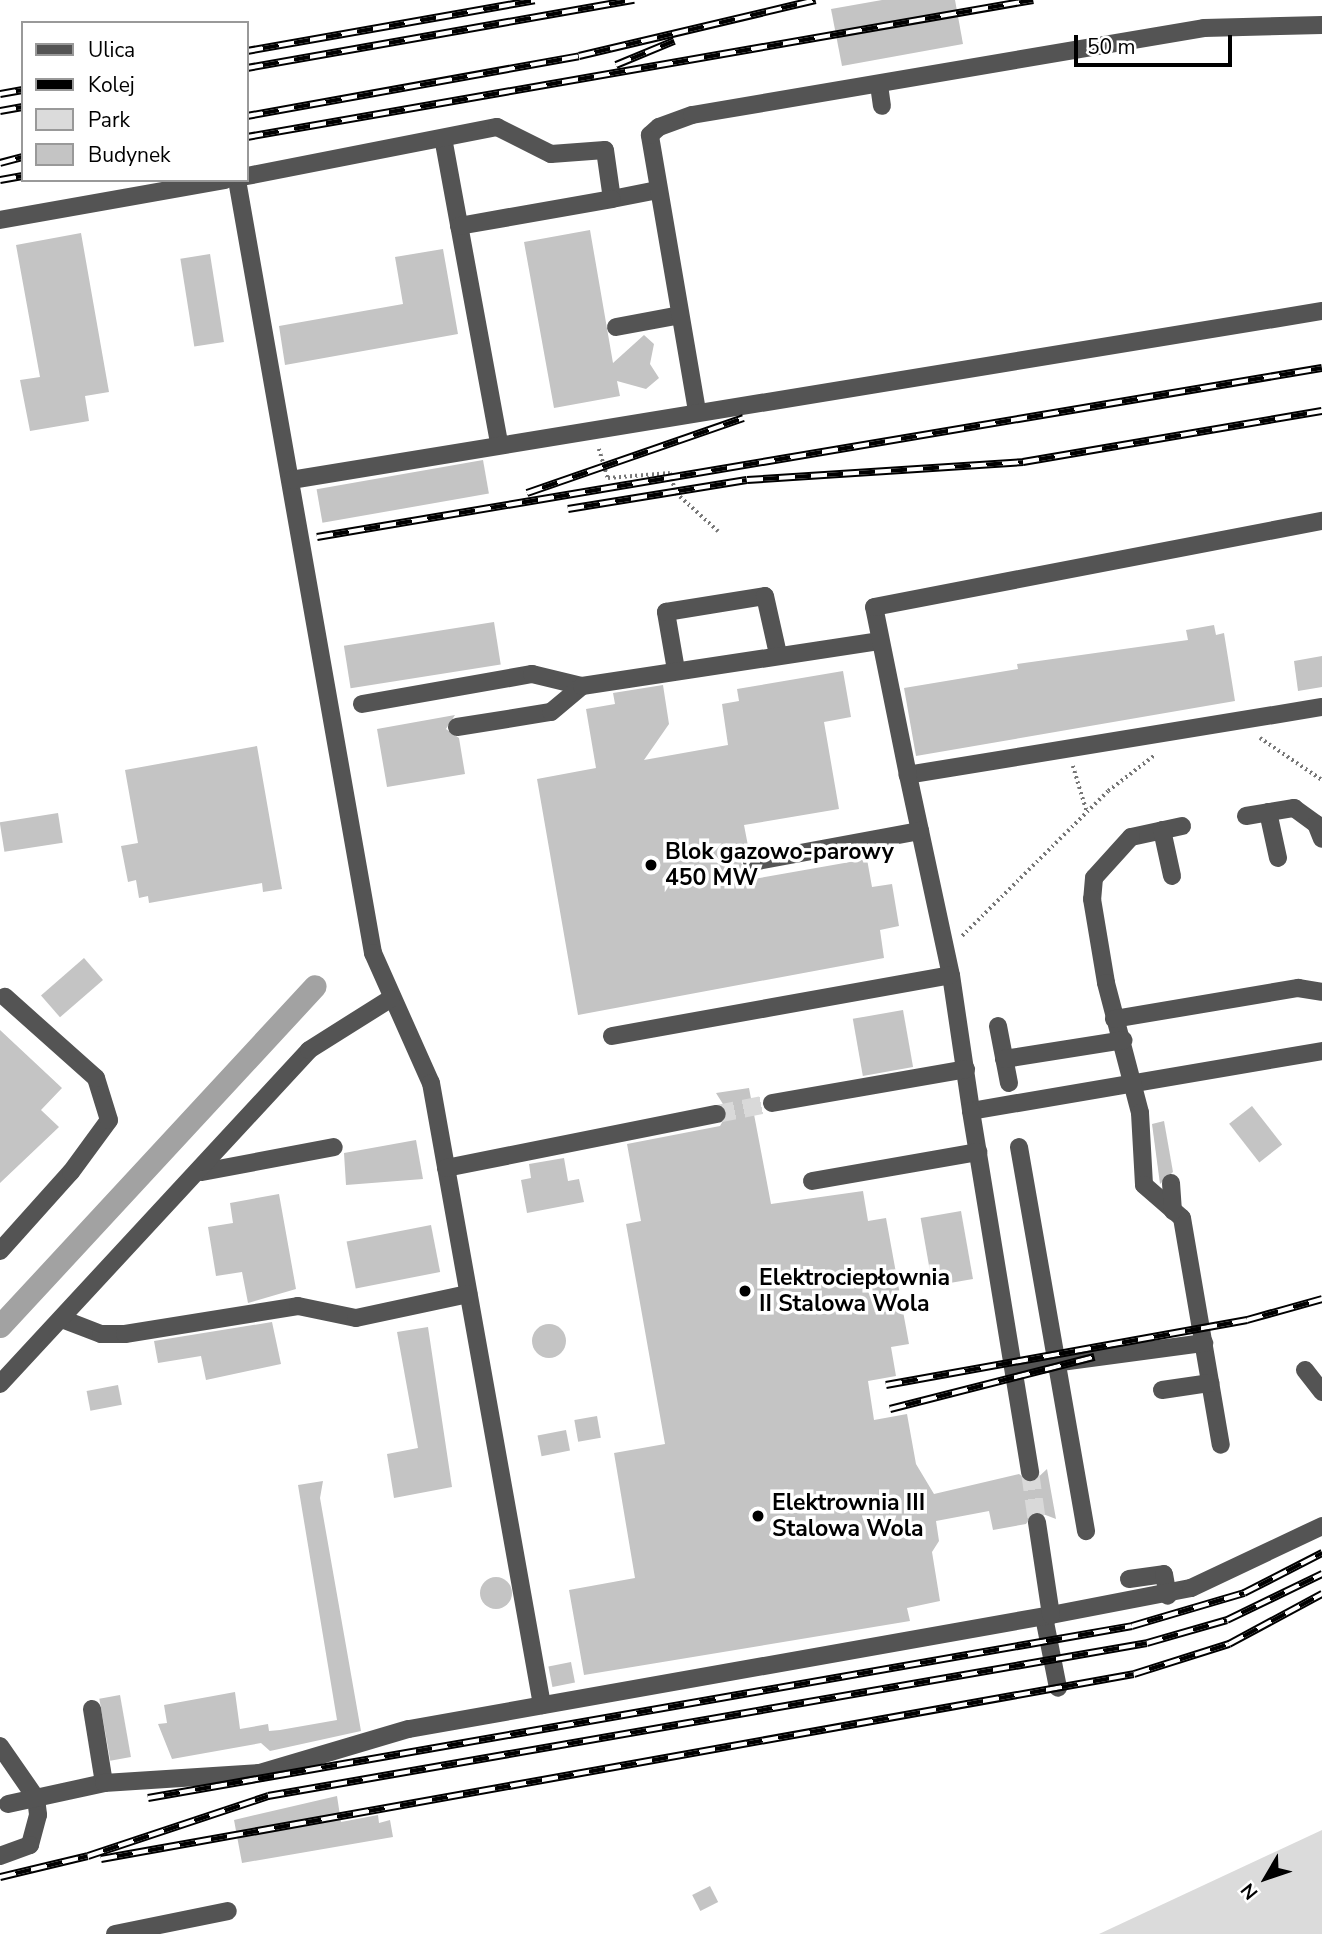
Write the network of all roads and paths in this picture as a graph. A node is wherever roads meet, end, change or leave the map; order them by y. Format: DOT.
graph roads {
  1 [pos="1322,25"];
  2 [pos="879,85"];
  3 [pos="882,106"];
  4 [pos="444,143"];
  5 [pos="248,176"];
  6 [pos="214,182"];
  7 [pos="237,182"];
  8 [pos="658,190"];
  9 [pos="612,199"];
  10 [pos="0,220"];
  11 [pos="459,226"];
  12 [pos="1322,311"];
  13 [pos="680,315"];
  14 [pos="615,327"];
  15 [pos="697,411"];
  16 [pos="593,427"];
  17 [pos="499,443"];
  18 [pos="291,480"];
  19 [pos="1322,521"];
  20 [pos="718,531"];
  21 [pos="879,641"];
  22 [pos="779,654"];
  23 [pos="676,670"];
  24 [pos="582,686"];
  25 [pos="362,704"];
  26 [pos="1322,707"];
  27 [pos="457,727"];
  28 [pos="1250,730"];
  29 [pos="1085,758"];
  30 [pos="1072,761"];
  31 [pos="1059,763"];
  32 [pos="908,775"];
  33 [pos="1322,780"];
  34 [pos="1087,812"];
  35 [pos="1268,812"];
  36 [pos="1246,816"];
  37 [pos="1182,826"];
  38 [pos="1161,830"];
  39 [pos="920,831"];
  40 [pos="1322,839"];
  41 [pos="1278,858"];
  42 [pos="752,862"];
  43 [pos="1172,876"];
  44 [pos="951,975"];
  45 [pos="1322,992"];
  46 [pos="5,997"];
  47 [pos="390,999"];
  48 [pos="1114,1019"];
  49 [pos="999,1026"];
  50 [pos="612,1036"];
  51 [pos="1124,1040"];
  52 [pos="1322,1051"];
  53 [pos="1004,1059"];
  54 [pos="966,1069"];
  55 [pos="1009,1083"];
  56 [pos="1132,1084"];
  57 [pos="772,1103"];
  58 [pos="971,1111"];
  59 [pos="717,1114"];
  60 [pos="334,1147"];
  61 [pos="1019,1147"];
  62 [pos="978,1152"];
  63 [pos="446,1168"];
  64 [pos="202,1172"];
  65 [pos="812,1181"];
  66 [pos="1171,1183"];
  67 [pos="1173,1210"];
  68 [pos="0,1251"];
  69 [pos="468,1294"];
  70 [pos="62,1319"];
  71 [pos="1203,1343"];
  72 [pos="1056,1363"];
  73 [pos="1016,1368"];
  74 [pos="1305,1370"];
  75 [pos="1210,1382"];
  76 [pos="0,1384"];
  77 [pos="1162,1390"];
  78 [pos="1322,1392"];
  79 [pos="1221,1445"];
  80 [pos="1030,1472"];
  81 [pos="1037,1522"];
  82 [pos="1322,1526"];
  83 [pos="1086,1531"];
  84 [pos="1129,1579"];
  85 [pos="1168,1596"];
  86 [pos="1047,1616"];
  87 [pos="1058,1688"];
  88 [pos="542,1705"];
  89 [pos="92,1709"];
  90 [pos="0,1746"];
  91 [pos="104,1783"];
  92 [pos="36,1798"];
  93 [pos="8,1804"];
  94 [pos="0,1856"];
  95 [pos="228,1911"];
  96 [pos="115,1934"];
  1 -- 2 [label="lane"];
  2 -- 3 [label="lane"];
  2 -- 8 [label="lane"];
  4 -- 5 [label="lane"];
  4 -- 9 [label="lane"];
  4 -- 11 [label="lane"];
  6 -- 10 [label="lane"];
  7 -- 18 [label="lane"];
  8 -- 9 [label="lane"];
  8 -- 13 [label="lane"];
  9 -- 11 [label="lane"];
  11 -- 17 [label="lane"];
  12 -- 15 [label="lane"];
  13 -- 14 [label="lane"];
  13 -- 15 [label="lane"];
  15 -- 16 [label="lane"];
  16 -- 17 [label="lane"];
  16 -- 20 [label="path"];
  17 -- 18 [label="lane"];
  18 -- 47 [label="lane"];
  19 -- 21 [label="lane"];
  21 -- 22 [label="lane"];
  21 -- 32 [label="lane"];
  22 -- 23 [label="lane"];
  22 -- 23 [label="lane"];
  23 -- 24 [label="lane"];
  24 -- 25 [label="lane"];
  24 -- 27 [label="lane"];
  26 -- 32 [label="lane"];
  28 -- 33 [label="path"];
  29 -- 30 [label="path"];
  30 -- 31 [label="path"];
  30 -- 34 [label="path"];
  32 -- 39 [label="lane"];
  35 -- 36 [label="lane"];
  35 -- 40 [label="lane"];
  35 -- 41 [label="lane"];
  37 -- 38 [label="lane"];
  38 -- 43 [label="lane"];
  38 -- 48 [label="lane"];
  39 -- 42 [label="lane"];
  39 -- 44 [label="lane"];
  44 -- 50 [label="lane"];
  44 -- 54 [label="lane"];
  45 -- 48 [label="lane"];
  46 -- 68 [label="lane"];
  47 -- 63 [label="lane"];
  47 -- 64 [label="lane"];
  48 -- 51 [label="lane"];
  49 -- 53 [label="lane"];
  51 -- 53 [label="lane"];
  51 -- 56 [label="lane"];
  52 -- 56 [label="lane"];
  53 -- 55 [label="lane"];
  54 -- 57 [label="lane"];
  54 -- 58 [label="lane"];
  56 -- 58 [label="lane"];
  56 -- 67 [label="lane"];
  58 -- 62 [label="lane"];
  59 -- 63 [label="lane"];
  60 -- 64 [label="lane"];
  61 -- 72 [label="lane"];
  62 -- 65 [label="lane"];
  62 -- 73 [label="lane"];
  63 -- 69 [label="lane"];
  64 -- 70 [label="lane"];
  66 -- 67 [label="lane"];
  67 -- 71 [label="lane"];
  69 -- 70 [label="lane"];
  69 -- 88 [label="lane"];
  70 -- 76 [label="lane"];
  71 -- 72 [label="lane"];
  71 -- 75 [label="lane"];
  72 -- 73 [label="lane"];
  72 -- 83 [label="lane"];
  73 -- 80 [label="lane"];
  74 -- 78 [label="lane"];
  75 -- 77 [label="lane"];
  75 -- 79 [label="lane"];
  81 -- 86 [label="lane"];
  82 -- 85 [label="lane"];
  84 -- 85 [label="lane"];
  85 -- 86 [label="lane"];
  86 -- 87 [label="lane"];
  86 -- 88 [label="lane"];
  88 -- 91 [label="lane"];
  89 -- 91 [label="lane"];
  90 -- 92 [label="lane"];
  91 -- 92 [label="lane"];
  92 -- 93 [label="lane"];
  92 -- 94 [label="lane"];
  95 -- 96 [label="lane"];
}
